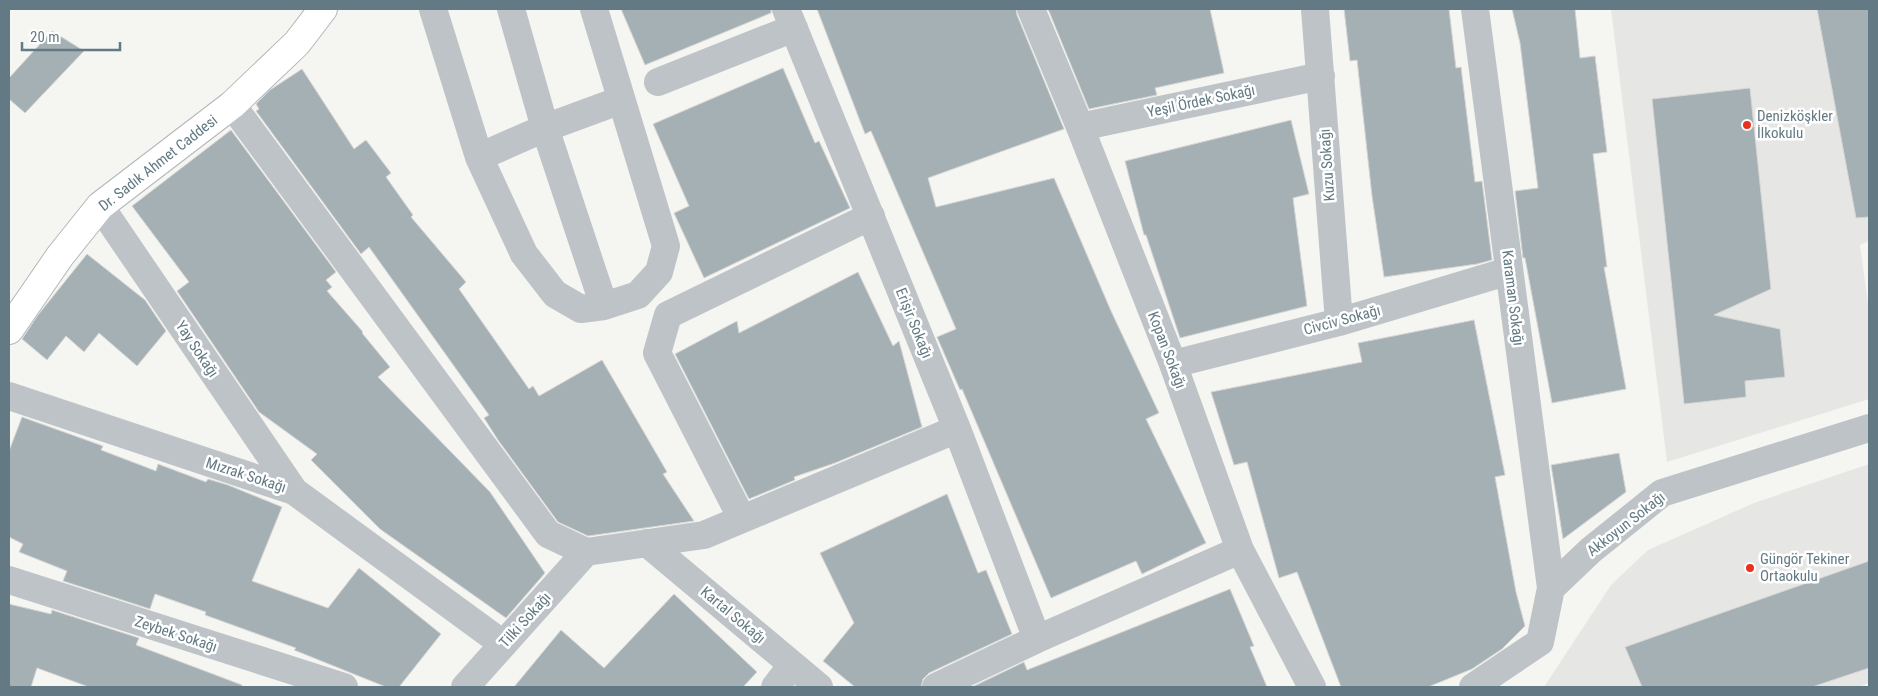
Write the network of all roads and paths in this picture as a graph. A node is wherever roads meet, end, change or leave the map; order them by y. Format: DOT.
graph roads {
  1 [pos="323,9"];
  2 [pos="433,9"];
  3 [pos="512,9"];
  4 [pos="594,9"];
  5 [pos="1031,9"];
  6 [pos="1315,9"];
  7 [pos="1475,9"];
  8 [pos="790,18"];
  9 [pos="1321,76"];
  10 [pos="658,82"];
  11 [pos="621,100"];
  12 [pos="232,105"];
  13 [pos="1080,127"];
  14 [pos="546,128"];
  15 [pos="479,157"];
  16 [pos="100,206"];
  17 [pos="871,216"];
  18 [pos="1509,271"];
  19 [pos="604,306"];
  20 [pos="1339,322"];
  21 [pos="9,330"];
  22 [pos="1173,364"];
  23 [pos="9,396"];
  24 [pos="1869,428"];
  25 [pos="958,429"];
  26 [pos="294,491"];
  27 [pos="742,519"];
  28 [pos="647,543"];
  29 [pos="1240,550"];
  30 [pos="586,552"];
  31 [pos="9,580"];
  32 [pos="1551,588"];
  33 [pos="1037,639"];
  34 [pos="503,644"];
  35 [pos="792,665"];
  36 [pos="344,687"];
  37 [pos="465,687"];
  38 [pos="775,687"];
  39 [pos="819,687"];
  40 [pos="936,687"];
  41 [pos="1312,687"];
  42 [pos="1473,687"];
  1 -- 12 [label="main road, Dr. Sadık Ahmet Caddesi"];
  2 -- 15 [label="street"];
  3 -- 14 [label="street"];
  4 -- 11 [label="street"];
  5 -- 13 [label="street, Kopan Sokağı"];
  6 -- 9 [label="street, Kuzu Sokağı"];
  7 -- 18 [label="street, Karaman Sokağı"];
  8 -- 10 [label="street"];
  8 -- 17 [label="street, Erişir Sokağı"];
  9 -- 13 [label="street, Yeşil Ördek Sokağı"];
  9 -- 20 [label="street, Kuzu Sokağı"];
  11 -- 14 [label="street"];
  11 -- 19 [label="street"];
  12 -- 16 [label="main road, Dr. Sadık Ahmet Caddesi"];
  12 -- 30 [label="street"];
  13 -- 22 [label="street, Kopan Sokağı"];
  14 -- 15 [label="street"];
  14 -- 19 [label="street"];
  15 -- 19 [label="street"];
  16 -- 21 [label="main road, Dr. Sadık Ahmet Caddesi"];
  16 -- 26 [label="street, Yay Sokağı"];
  17 -- 25 [label="street, Erişir Sokağı"];
  17 -- 27 [label="street"];
  18 -- 20 [label="street, Civciv Sokağı"];
  18 -- 32 [label="street, Karaman Sokağı"];
  20 -- 22 [label="street, Civciv Sokağı"];
  22 -- 29 [label="street, Kopan Sokağı"];
  23 -- 26 [label="street, Mızrak Sokağı"];
  24 -- 32 [label="street, Akkoyun Sokağı"];
  25 -- 27 [label="street"];
  25 -- 33 [label="street, Erişir Sokağı"];
  26 -- 34 [label="street, Mızrak Sokağı"];
  27 -- 28 [label="street"];
  28 -- 30 [label="street"];
  28 -- 35 [label="street, Kartal Sokağı"];
  29 -- 33 [label="street"];
  29 -- 41 [label="street, Kopan Sokağı"];
  30 -- 34 [label="street, Tilki Sokağı"];
  31 -- 36 [label="street, Zeybek Sokağı"];
  32 -- 42 [label="street"];
  33 -- 40 [label="street"];
  34 -- 37 [label="street, Tilki Sokağı"];
  35 -- 38 [label="street"];
  35 -- 39 [label="street, Kartal Sokağı"];
}
